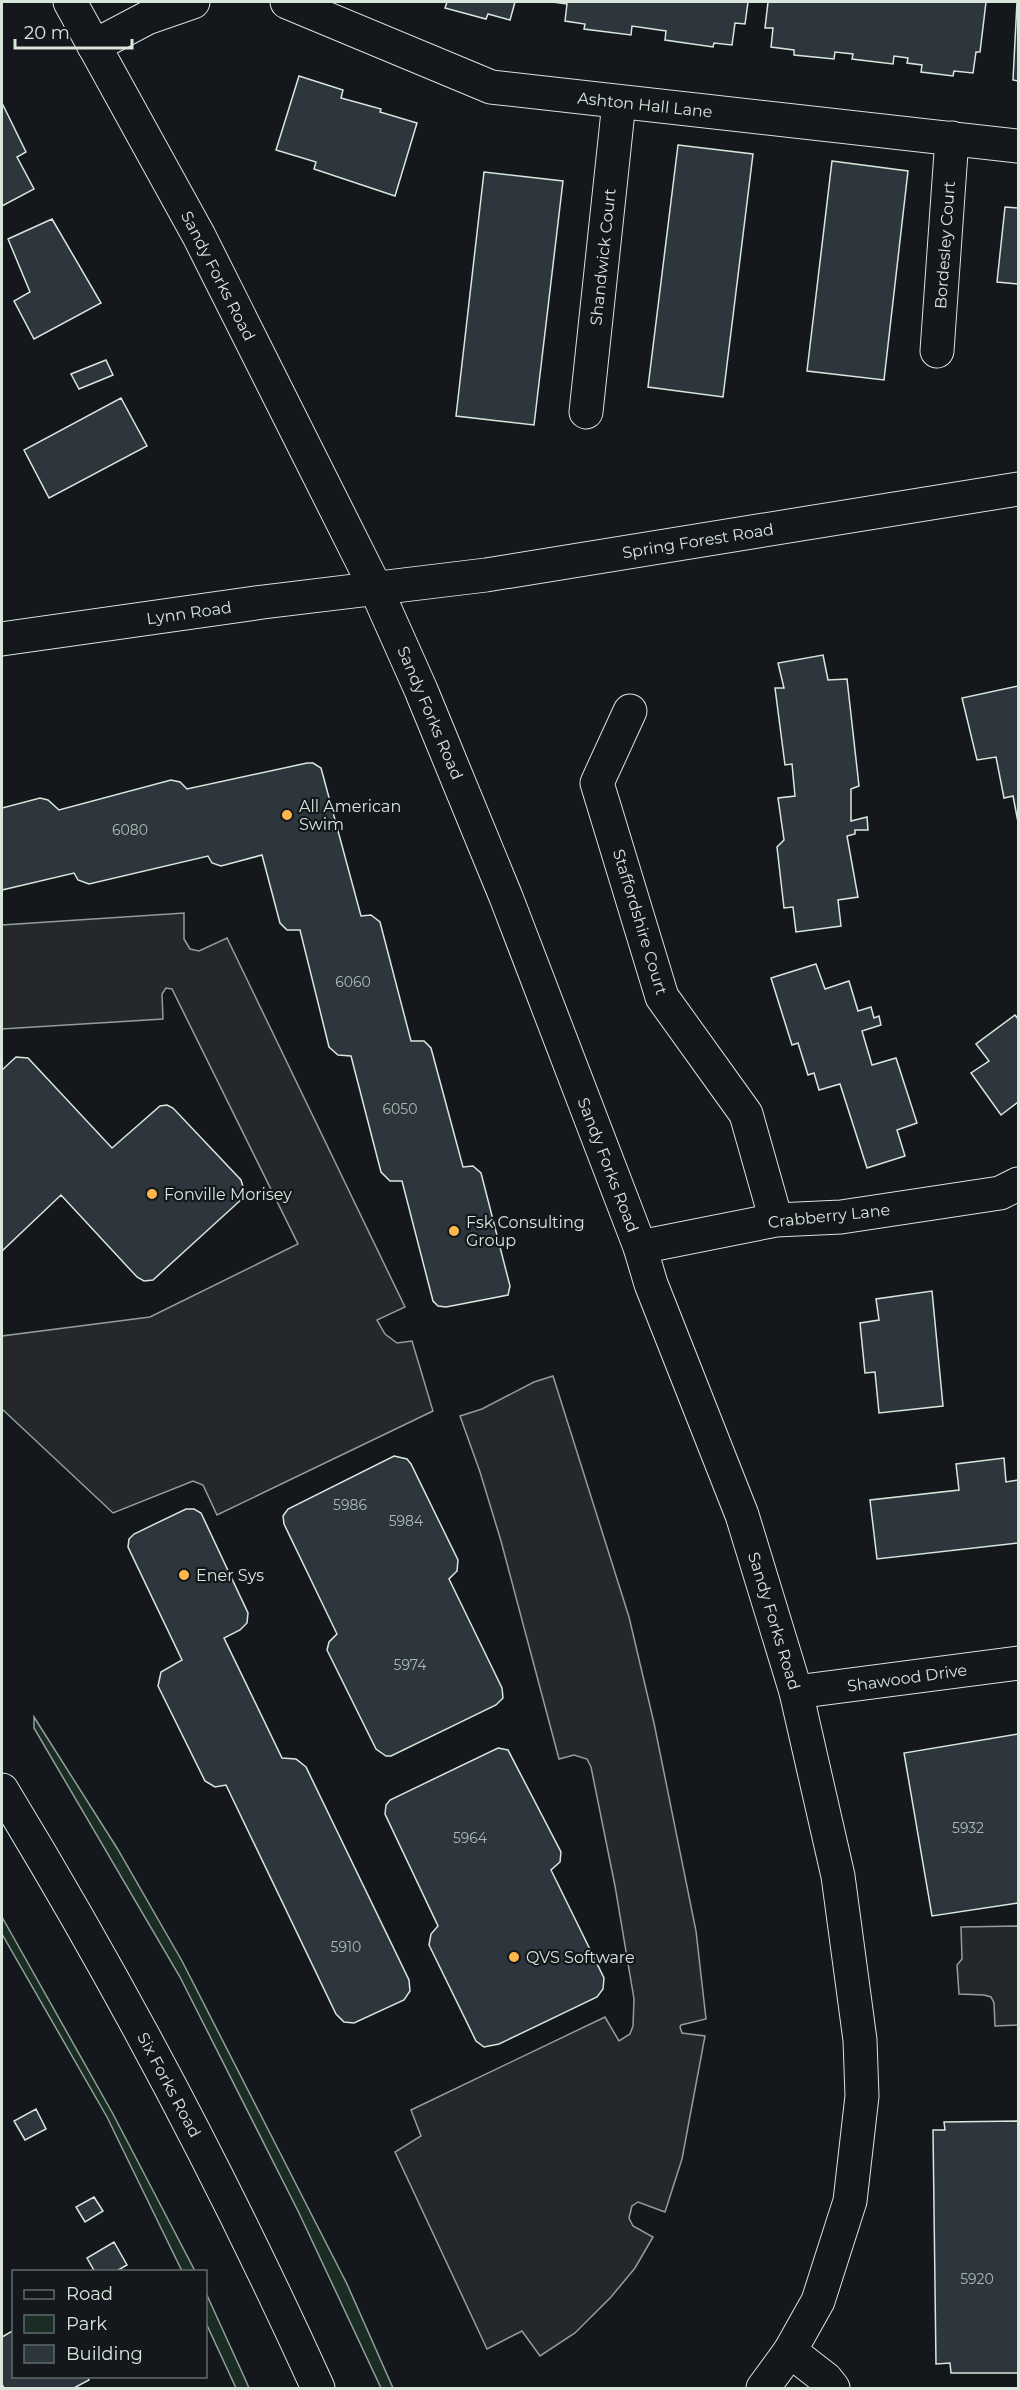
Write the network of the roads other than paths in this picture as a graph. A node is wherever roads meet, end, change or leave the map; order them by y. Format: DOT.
graph roads {
  1 [pos="69,2"];
  2 [pos="193,2"];
  3 [pos="287,2"];
  4 [pos="94,46"];
  5 [pos="619,102"];
  6 [pos="952,138"];
  7 [pos="1018,146"];
  8 [pos="937,351"];
  9 [pos="586,412"];
  10 [pos="1018,489"];
  11 [pos="376,589"];
  12 [pos="2,639"];
  13 [pos="630,711"];
  14 [pos="1018,1184"];
  15 [pos="776,1220"];
  16 [pos="640,1247"];
  17 [pos="1018,1662"];
  18 [pos="796,1692"];
  19 [pos="2,1790"];
  20 [pos="790,2351"];
  21 [pos="318,2388"];
  22 [pos="763,2388"];
  23 [pos="834,2388"];
  1 -- 4 [label="street, Sandy Forks Road"];
  2 -- 4 [label="street"];
  3 -- 5 [label="street, Ashton Hall Lane"];
  4 -- 11 [label="street, Sandy Forks Road"];
  5 -- 6 [label="street, Ashton Hall Lane"];
  5 -- 9 [label="street, Shandwick Court"];
  6 -- 7 [label="street, Ashton Hall Lane"];
  6 -- 8 [label="street, Bordesley Court"];
  10 -- 11 [label="street, Spring Forest Road"];
  11 -- 12 [label="street, Lynn Road"];
  11 -- 16 [label="street, Sandy Forks Road"];
  13 -- 15 [label="street, Staffordshire Court"];
  14 -- 15 [label="street, Crabberry Lane"];
  15 -- 16 [label="street, Crabberry Lane"];
  16 -- 18 [label="street, Sandy Forks Road"];
  17 -- 18 [label="street, Shawood Drive"];
  18 -- 20 [label="street, Sandy Forks Road"];
  19 -- 21 [label="street, Six Forks Road"];
  20 -- 22 [label="street, Sandy Forks Road"];
  20 -- 23 [label="street"];
}
